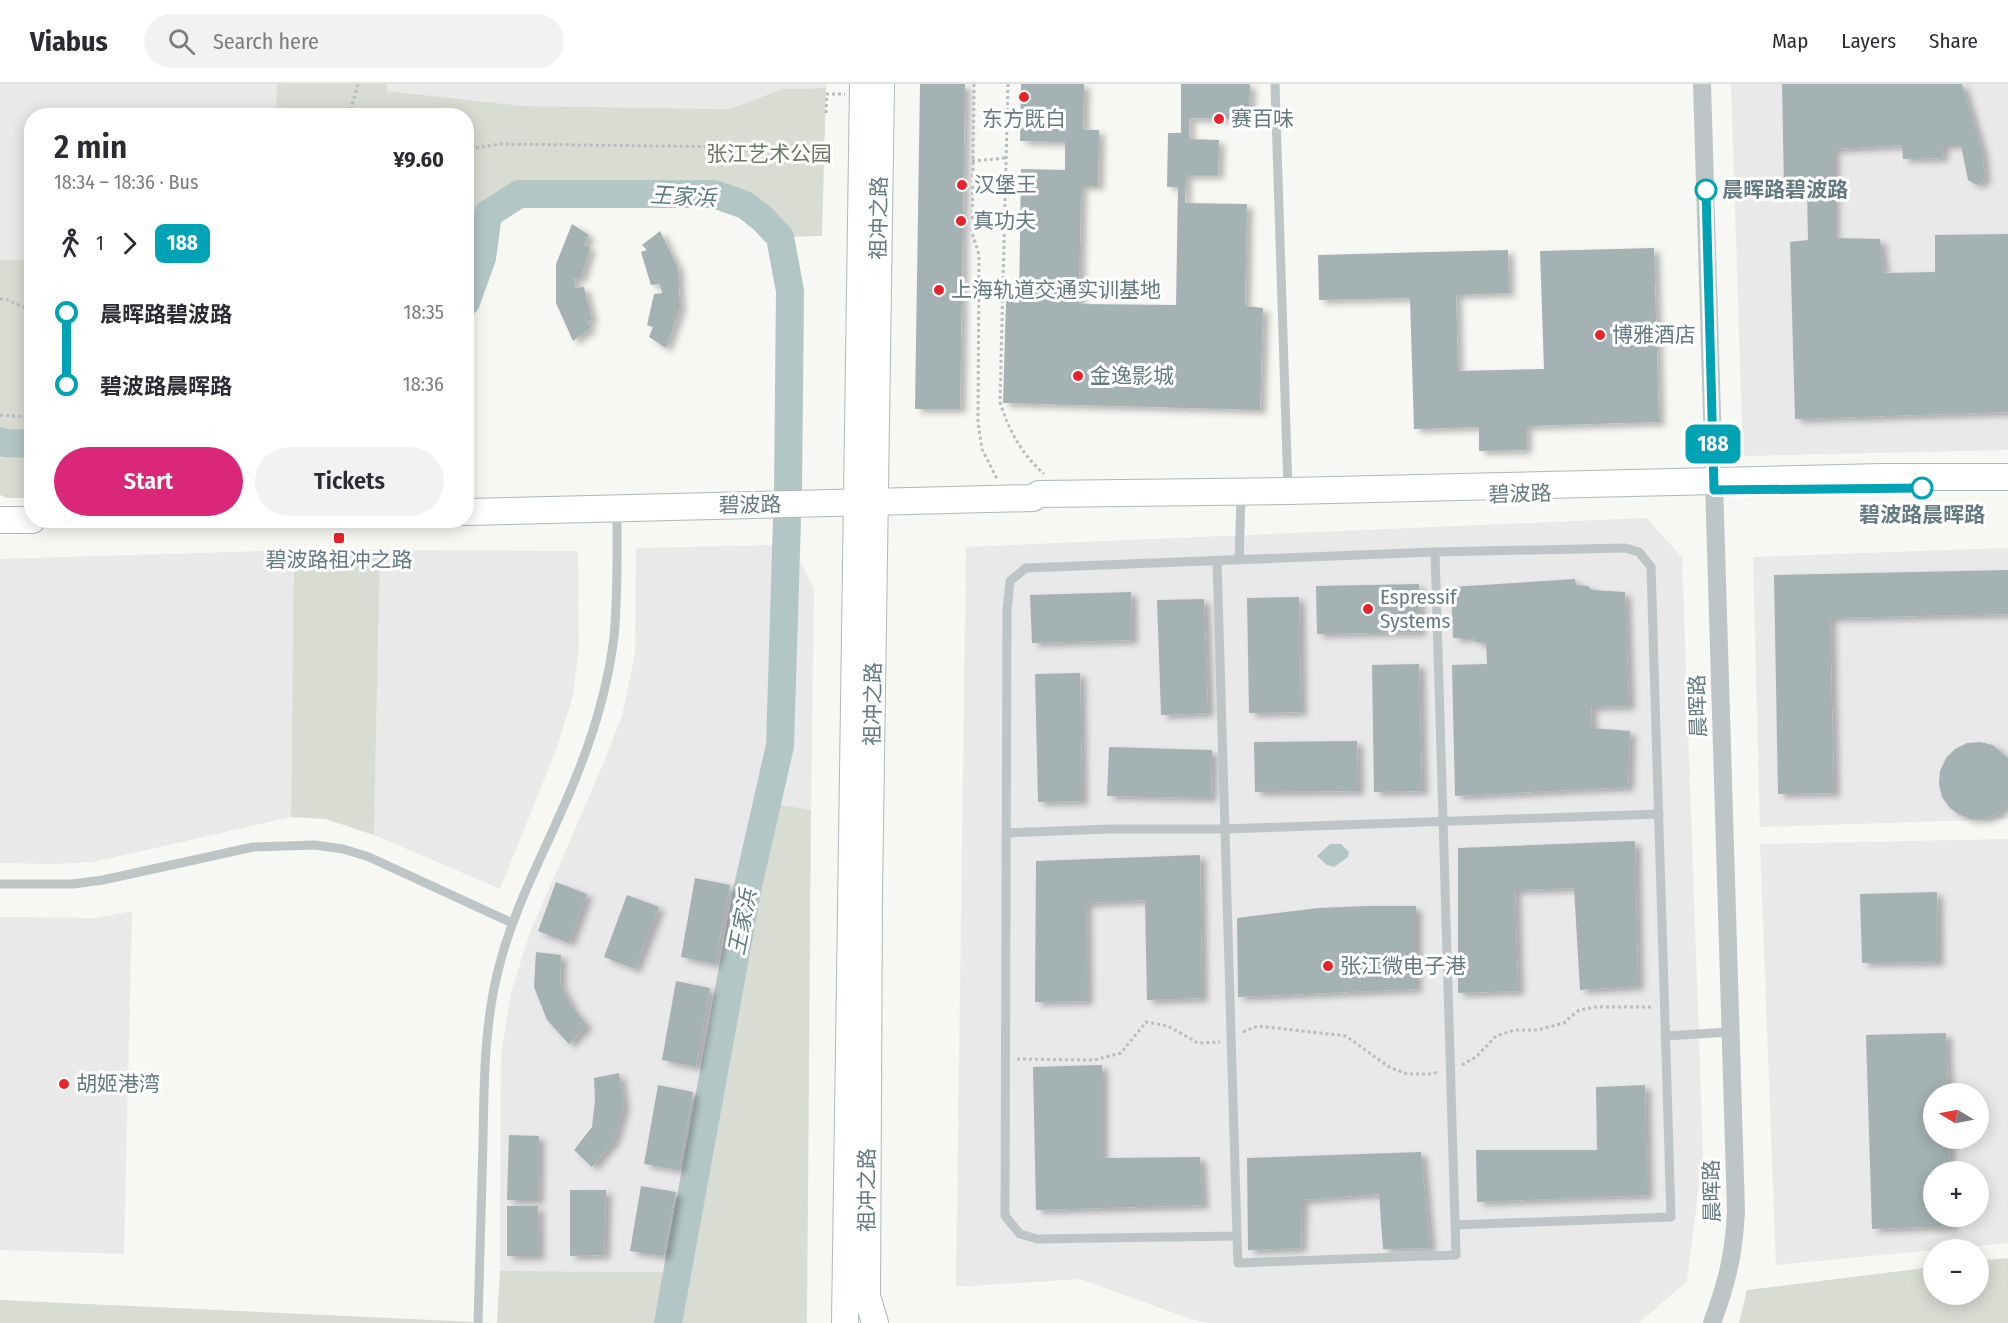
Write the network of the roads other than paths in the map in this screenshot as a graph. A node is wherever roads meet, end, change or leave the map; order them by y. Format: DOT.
graph roads {
  1 [pos="1275,84"];
  2 [pos="1702,84"];
  3 [pos="869,88"];
  4 [pos="2008,477"];
  5 [pos="1714,485"];
  6 [pos="2008,485"];
  7 [pos="1288,495"];
  8 [pos="1021,498"];
  9 [pos="1241,499"];
  10 [pos="866,503"];
  11 [pos="617,507"];
  12 [pos="474,512"];
  13 [pos="0,520"];
  14 [pos="24,520"];
  15 [pos="1435,552"];
  16 [pos="1239,560"];
  17 [pos="1217,561"];
  18 [pos="1659,814"];
  19 [pos="1443,820"];
  20 [pos="1225,829"];
  21 [pos="1006,833"];
  22 [pos="0,884"];
  23 [pos="512,923"];
  24 [pos="1730,1032"];
  25 [pos="1665,1036"];
  26 [pos="1455,1225"];
  27 [pos="1237,1236"];
  28 [pos="478,1323"];
  29 [pos="845,1323"];
  30 [pos="875,1323"];
  31 [pos="1712,1323"];
  1 -- 7 [label="lane"];
  2 -- 5 [label="street, 晨晖路"];
  3 -- 10 [label="street, 祖冲之路"];
  4 -- 5 [label="street, 碧波路"];
  5 -- 6 [label="street, 碧波路"];
  5 -- 7 [label="street, 碧波路"];
  5 -- 24 [label="street, 晨晖路"];
  7 -- 8 [label="street, 碧波路"];
  7 -- 9 [label="street, 碧波路"];
  8 -- 9 [label="street, 碧波路"];
  8 -- 10 [label="street, 碧波路"];
  9 -- 16 [label="lane"];
  10 -- 11 [label="street, 碧波路"];
  10 -- 29 [label="street, 祖冲之路"];
  10 -- 30 [label="street, 祖冲之路"];
  11 -- 12 [label="street, 碧波路"];
  11 -- 23 [label="lane"];
  13 -- 14 [label="street"];
  15 -- 16 [label="lane"];
  15 -- 18 [label="lane"];
  15 -- 19 [label="lane"];
  16 -- 17 [label="lane"];
  17 -- 20 [label="lane"];
  17 -- 21 [label="lane"];
  18 -- 19 [label="lane"];
  18 -- 25 [label="lane"];
  19 -- 20 [label="lane"];
  19 -- 26 [label="lane"];
  20 -- 21 [label="lane"];
  20 -- 27 [label="lane"];
  21 -- 27 [label="lane"];
  22 -- 23 [label="lane"];
  23 -- 28 [label="lane"];
  24 -- 25 [label="lane"];
  24 -- 31 [label="street, 晨晖路"];
  25 -- 26 [label="lane"];
  26 -- 27 [label="lane"];
}
